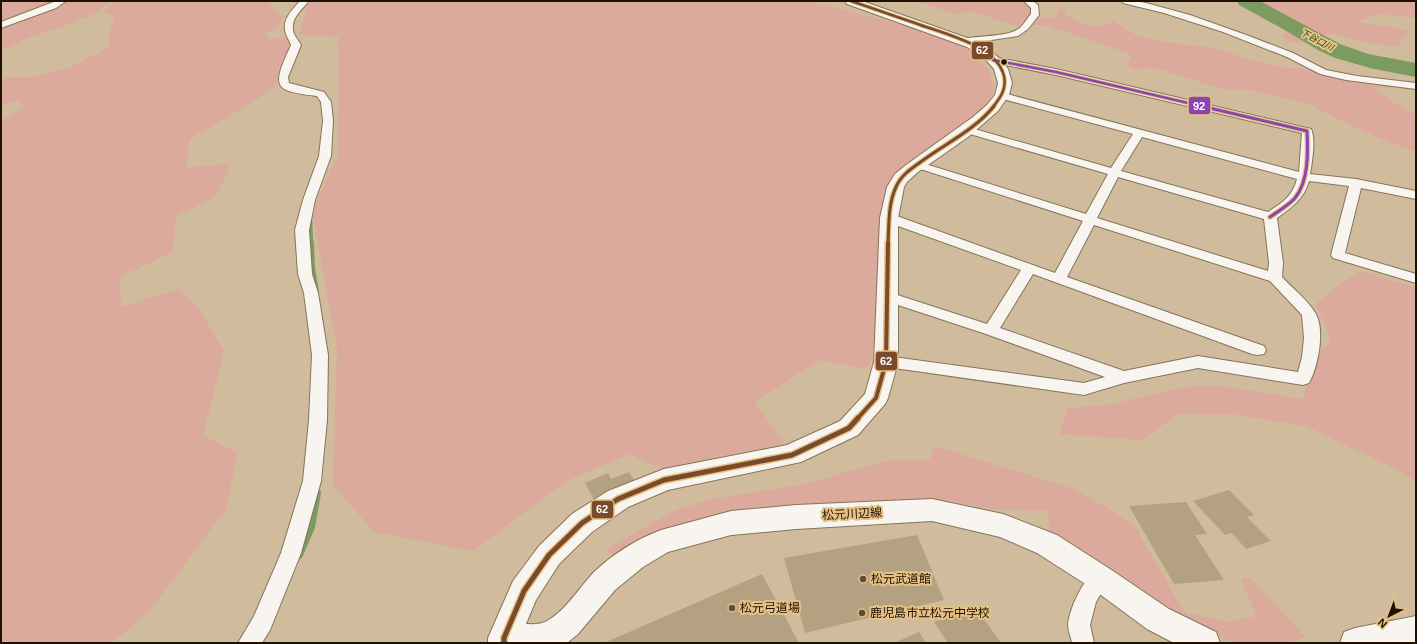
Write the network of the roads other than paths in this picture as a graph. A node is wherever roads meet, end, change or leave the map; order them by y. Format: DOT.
graph roads {
  1 [pos="62,1"];
  2 [pos="305,1"];
  3 [pos="851,1"];
  4 [pos="1028,1"];
  5 [pos="1126,1"];
  6 [pos="1,24"];
  7 [pos="965,41"];
  8 [pos="993,60"];
  9 [pos="1416,86"];
  10 [pos="1003,96"];
  11 [pos="967,130"];
  12 [pos="1140,132"];
  13 [pos="916,164"];
  14 [pos="1114,173"];
  15 [pos="1304,176"];
  16 [pos="1356,183"];
  17 [pos="1416,195"];
  18 [pos="1270,217"];
  19 [pos="889,218"];
  20 [pos="1089,219"];
  21 [pos="1029,269"];
  22 [pos="1274,278"];
  23 [pos="1059,279"];
  24 [pos="1416,279"];
  25 [pos="888,297"];
  26 [pos="990,330"];
  27 [pos="1258,350"];
  28 [pos="886,362"];
  29 [pos="1123,377"];
  30 [pos="1100,578"];
  31 [pos="1416,631"];
  32 [pos="504,640"];
  33 [pos="249,643"];
  34 [pos="1083,643"];
  35 [pos="1205,643"];
  36 [pos="1355,643"];
  1 -- 6 [label="street"];
  2 -- 33 [label="street"];
  3 -- 7 [label="main road"];
  4 -- 7 [label="street"];
  5 -- 9 [label="street"];
  7 -- 8 [label="main road"];
  8 -- 10 [label="main road"];
  8 -- 15 [label="street"];
  10 -- 11 [label="main road"];
  10 -- 12 [label="street"];
  11 -- 13 [label="main road"];
  11 -- 14 [label="street"];
  12 -- 14 [label="street"];
  12 -- 15 [label="street"];
  13 -- 19 [label="main road"];
  13 -- 20 [label="street"];
  14 -- 18 [label="street"];
  14 -- 20 [label="street"];
  15 -- 16 [label="street"];
  15 -- 18 [label="street"];
  16 -- 17 [label="street"];
  16 -- 24 [label="street"];
  18 -- 22 [label="street"];
  19 -- 21 [label="street"];
  19 -- 25 [label="main road"];
  20 -- 22 [label="street"];
  20 -- 23 [label="street"];
  21 -- 23 [label="street"];
  21 -- 26 [label="street"];
  22 -- 29 [label="street"];
  23 -- 27 [label="street"];
  25 -- 26 [label="street"];
  25 -- 28 [label="main road"];
  26 -- 29 [label="street"];
  28 -- 29 [label="street"];
  28 -- 32 [label="main road"];
  30 -- 32 [label="main road, 松元川辺線"];
  30 -- 34 [label="street"];
  30 -- 35 [label="main road, 松元川辺線"];
  31 -- 36 [label="main road"];
}
